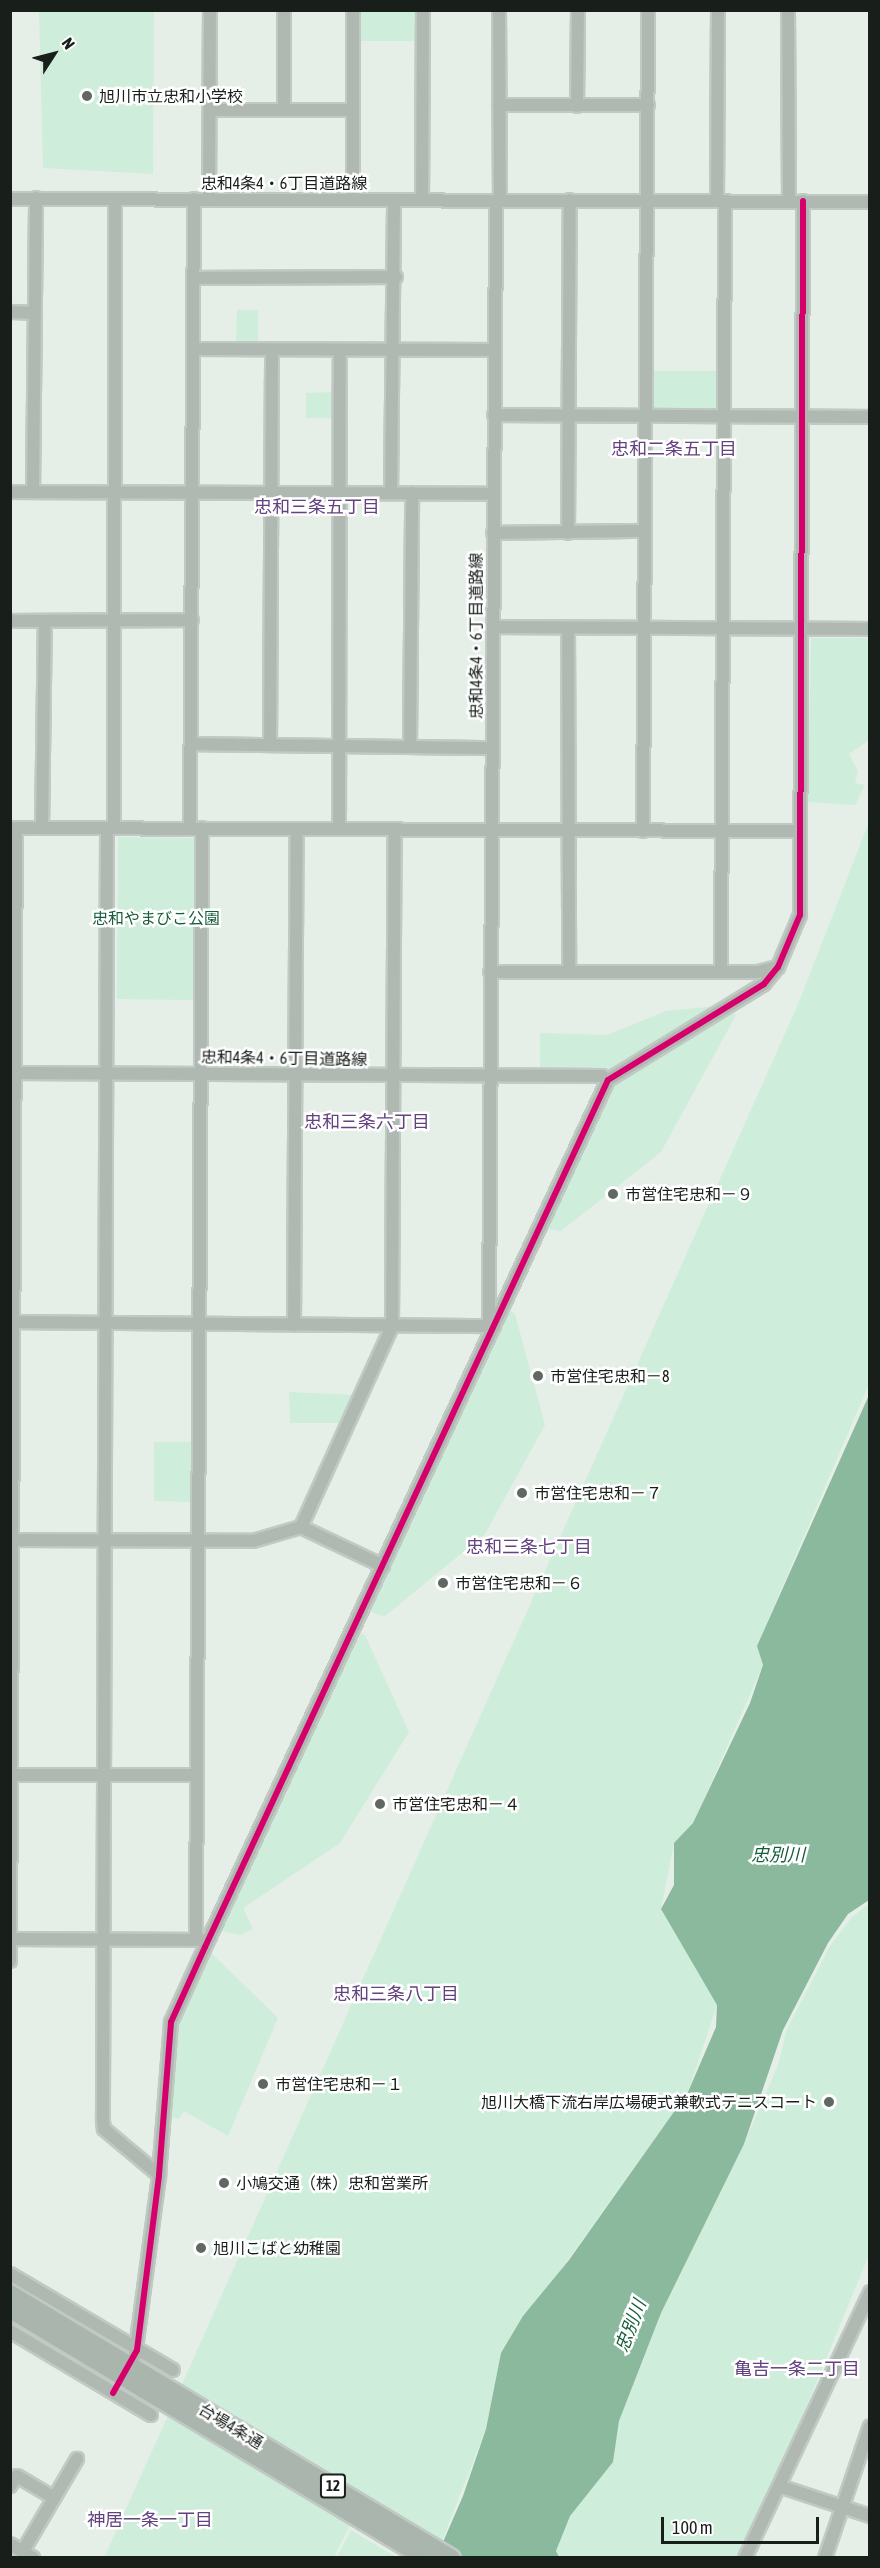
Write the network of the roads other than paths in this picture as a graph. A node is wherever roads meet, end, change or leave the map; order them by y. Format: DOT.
graph roads {
  1 [pos="210,10"];
  2 [pos="284,10"];
  3 [pos="353,10"];
  4 [pos="423,10"];
  5 [pos="499,10"];
  6 [pos="578,10"];
  7 [pos="648,10"];
  8 [pos="718,10"];
  9 [pos="788,10"];
  10 [pos="499,105"];
  11 [pos="648,105"];
  12 [pos="577,106"];
  13 [pos="284,109"];
  14 [pos="210,110"];
  15 [pos="352,110"];
  16 [pos="10,198"];
  17 [pos="36,198"];
  18 [pos="115,199"];
  19 [pos="194,199"];
  20 [pos="209,199"];
  21 [pos="353,199"];
  22 [pos="422,200"];
  23 [pos="498,200"];
  24 [pos="570,200"];
  25 [pos="647,200"];
  26 [pos="394,201"];
  27 [pos="721,201"];
  28 [pos="789,201"];
  29 [pos="803,201"];
  30 [pos="870,202"];
  31 [pos="396,277"];
  32 [pos="194,278"];
  33 [pos="10,312"];
  34 [pos="34,312"];
  35 [pos="194,349"];
  36 [pos="393,350"];
  37 [pos="494,350"];
  38 [pos="272,351"];
  39 [pos="340,351"];
  40 [pos="494,415"];
  41 [pos="570,415"];
  42 [pos="645,416"];
  43 [pos="724,417"];
  44 [pos="870,417"];
  45 [pos="802,418"];
  46 [pos="10,492"];
  47 [pos="33,492"];
  48 [pos="114,492"];
  49 [pos="193,493"];
  50 [pos="271,493"];
  51 [pos="341,493"];
  52 [pos="391,493"];
  53 [pos="412,493"];
  54 [pos="493,494"];
  55 [pos="644,531"];
  56 [pos="493,533"];
  57 [pos="568,533"];
  58 [pos="192,620"];
  59 [pos="10,621"];
  60 [pos="45,621"];
  61 [pos="113,621"];
  62 [pos="493,627"];
  63 [pos="568,628"];
  64 [pos="644,628"];
  65 [pos="723,628"];
  66 [pos="801,629"];
  67 [pos="870,630"];
  68 [pos="191,744"];
  69 [pos="270,744"];
  70 [pos="340,745"];
  71 [pos="410,745"];
  72 [pos="492,748"];
  73 [pos="13,828"];
  74 [pos="42,828"];
  75 [pos="111,828"];
  76 [pos="196,828"];
  77 [pos="297,829"];
  78 [pos="339,829"];
  79 [pos="394,829"];
  80 [pos="492,829"];
  81 [pos="567,830"];
  82 [pos="721,830"];
  83 [pos="643,831"];
  84 [pos="800,831"];
  85 [pos="778,967"];
  86 [pos="490,972"];
  87 [pos="569,972"];
  88 [pos="721,972"];
  89 [pos="14,1073"];
  90 [pos="200,1073"];
  91 [pos="108,1074"];
  92 [pos="297,1075"];
  93 [pos="394,1075"];
  94 [pos="492,1076"];
  95 [pos="608,1080"];
  96 [pos="12,1322"];
  97 [pos="199,1323"];
  98 [pos="106,1324"];
  99 [pos="294,1325"];
  100 [pos="392,1326"];
  101 [pos="492,1326"];
  102 [pos="301,1527"];
  103 [pos="12,1540"];
  104 [pos="106,1540"];
  105 [pos="198,1542"];
  106 [pos="383,1566"];
  107 [pos="11,1775"];
  108 [pos="105,1775"];
  109 [pos="197,1776"];
  110 [pos="11,1939"];
  111 [pos="102,1939"];
  112 [pos="209,1939"];
  113 [pos="196,1940"];
  114 [pos="10,1961"];
  115 [pos="159,2175"];
  116 [pos="10,2274"];
  117 [pos="10,2293"];
  118 [pos="869,2293"];
  119 [pos="10,2310"];
  120 [pos="10,2331"];
  121 [pos="136,2353"];
  122 [pos="173,2370"];
  123 [pos="151,2415"];
  124 [pos="210,2421"];
  125 [pos="870,2426"];
  126 [pos="77,2459"];
  127 [pos="10,2486"];
  128 [pos="778,2486"];
  129 [pos="54,2498"];
  130 [pos="843,2506"];
  131 [pos="870,2516"];
  132 [pos="10,2544"];
  133 [pos="28,2554"];
  134 [pos="424,2558"];
  135 [pos="452,2558"];
  136 [pos="745,2558"];
  137 [pos="825,2558"];
  1 -- 14 [label="street"];
  2 -- 13 [label="street"];
  3 -- 15 [label="street"];
  4 -- 22 [label="street"];
  5 -- 10 [label="street"];
  6 -- 12 [label="street"];
  7 -- 11 [label="street"];
  8 -- 27 [label="street"];
  9 -- 28 [label="street"];
  10 -- 12 [label="street"];
  10 -- 23 [label="street"];
  11 -- 12 [label="street"];
  11 -- 25 [label="street"];
  13 -- 14 [label="street"];
  13 -- 15 [label="street"];
  14 -- 20 [label="street"];
  15 -- 21 [label="street"];
  16 -- 17 [label="street, 忠和4条4・6丁目道路線"];
  17 -- 18 [label="street, 忠和4条4・6丁目道路線"];
  17 -- 34 [label="street"];
  18 -- 19 [label="street, 忠和4条4・6丁目道路線"];
  18 -- 48 [label="street"];
  19 -- 20 [label="street, 忠和4条4・6丁目道路線"];
  19 -- 32 [label="street"];
  20 -- 21 [label="street, 忠和4条4・6丁目道路線"];
  21 -- 26 [label="street, 忠和4条4・6丁目道路線"];
  22 -- 23 [label="street, 忠和4条4・6丁目道路線"];
  22 -- 26 [label="street, 忠和4条4・6丁目道路線"];
  23 -- 24 [label="street"];
  23 -- 37 [label="street, 忠和4条4・6丁目道路線"];
  24 -- 25 [label="street"];
  24 -- 41 [label="street"];
  25 -- 27 [label="street"];
  25 -- 42 [label="street"];
  26 -- 31 [label="street"];
  27 -- 28 [label="street"];
  27 -- 43 [label="street"];
  28 -- 29 [label="street"];
  29 -- 30 [label="street"];
  29 -- 45 [label="street"];
  31 -- 32 [label="street"];
  31 -- 36 [label="street"];
  32 -- 35 [label="street"];
  33 -- 34 [label="street"];
  34 -- 47 [label="street"];
  35 -- 38 [label="street"];
  35 -- 49 [label="street"];
  36 -- 37 [label="street"];
  36 -- 39 [label="street"];
  36 -- 52 [label="street"];
  37 -- 40 [label="street, 忠和4条4・6丁目道路線"];
  38 -- 39 [label="street"];
  38 -- 50 [label="street"];
  39 -- 51 [label="street"];
  40 -- 41 [label="street"];
  40 -- 54 [label="street, 忠和4条4・6丁目道路線"];
  41 -- 42 [label="street"];
  41 -- 57 [label="street"];
  42 -- 43 [label="street"];
  42 -- 55 [label="street"];
  43 -- 45 [label="street"];
  43 -- 65 [label="street"];
  44 -- 45 [label="street"];
  45 -- 66 [label="street"];
  46 -- 47 [label="street"];
  47 -- 48 [label="street"];
  48 -- 49 [label="street"];
  48 -- 61 [label="street"];
  49 -- 50 [label="street"];
  49 -- 58 [label="street"];
  50 -- 51 [label="street"];
  50 -- 69 [label="street"];
  51 -- 52 [label="street"];
  51 -- 70 [label="street"];
  52 -- 53 [label="street"];
  53 -- 54 [label="street"];
  53 -- 71 [label="street"];
  54 -- 56 [label="street, 忠和4条4・6丁目道路線"];
  55 -- 57 [label="street"];
  55 -- 64 [label="street"];
  56 -- 57 [label="street"];
  56 -- 62 [label="street, 忠和4条4・6丁目道路線"];
  58 -- 61 [label="street"];
  58 -- 68 [label="street"];
  59 -- 60 [label="street"];
  60 -- 61 [label="street"];
  60 -- 74 [label="street"];
  61 -- 75 [label="street"];
  62 -- 63 [label="street"];
  62 -- 72 [label="street, 忠和4条4・6丁目道路線"];
  63 -- 64 [label="street"];
  63 -- 81 [label="street"];
  64 -- 65 [label="street"];
  64 -- 83 [label="street"];
  65 -- 66 [label="street"];
  65 -- 82 [label="street"];
  66 -- 67 [label="street"];
  66 -- 84 [label="street"];
  68 -- 69 [label="street"];
  68 -- 76 [label="street"];
  69 -- 70 [label="street"];
  70 -- 71 [label="street"];
  70 -- 78 [label="street"];
  71 -- 72 [label="street"];
  72 -- 80 [label="street, 忠和4条4・6丁目道路線"];
  73 -- 74 [label="street"];
  73 -- 89 [label="street"];
  74 -- 75 [label="street"];
  75 -- 76 [label="street"];
  75 -- 91 [label="street"];
  76 -- 77 [label="street"];
  76 -- 90 [label="street"];
  77 -- 78 [label="street"];
  77 -- 92 [label="street"];
  78 -- 79 [label="street"];
  79 -- 80 [label="street"];
  79 -- 93 [label="street"];
  80 -- 81 [label="street"];
  80 -- 86 [label="street, 忠和4条4・6丁目道路線"];
  81 -- 83 [label="street"];
  81 -- 87 [label="street"];
  82 -- 83 [label="street"];
  82 -- 84 [label="street"];
  82 -- 88 [label="street"];
  84 -- 85 [label="street"];
  85 -- 88 [label="street"];
  85 -- 95 [label="street"];
  86 -- 87 [label="street"];
  86 -- 94 [label="street, 忠和4条4・6丁目道路線"];
  87 -- 88 [label="street"];
  89 -- 91 [label="street, 忠和4条4・6丁目道路線"];
  89 -- 96 [label="street"];
  90 -- 91 [label="street, 忠和4条4・6丁目道路線"];
  90 -- 92 [label="street, 忠和4条4・6丁目道路線"];
  90 -- 97 [label="street"];
  91 -- 98 [label="street"];
  92 -- 93 [label="street, 忠和4条4・6丁目道路線"];
  92 -- 99 [label="street"];
  93 -- 94 [label="street, 忠和4条4・6丁目道路線"];
  93 -- 100 [label="street"];
  94 -- 95 [label="street"];
  94 -- 101 [label="street"];
  95 -- 101 [label="street"];
  96 -- 98 [label="street"];
  96 -- 103 [label="street"];
  97 -- 98 [label="street"];
  97 -- 99 [label="street"];
  97 -- 105 [label="street"];
  98 -- 104 [label="street"];
  99 -- 100 [label="street"];
  100 -- 101 [label="street"];
  100 -- 102 [label="street"];
  101 -- 106 [label="street"];
  102 -- 105 [label="street"];
  102 -- 106 [label="street"];
  103 -- 104 [label="street"];
  103 -- 107 [label="street"];
  104 -- 105 [label="street"];
  104 -- 108 [label="street"];
  105 -- 109 [label="street"];
  106 -- 112 [label="street"];
  107 -- 108 [label="street"];
  107 -- 110 [label="street"];
  108 -- 109 [label="street"];
  108 -- 111 [label="street"];
  109 -- 113 [label="street"];
  110 -- 111 [label="street"];
  110 -- 114 [label="street"];
  111 -- 113 [label="street"];
  111 -- 115 [label="street"];
  112 -- 113 [label="street"];
  112 -- 115 [label="street"];
  115 -- 121 [label="street"];
  116 -- 121 [label="street"];
  117 -- 124 [label="highway, 台場4条通 / 12"];
  118 -- 128 [label="street"];
  119 -- 124 [label="highway, 台場4条通 / 12"];
  120 -- 123 [label="street"];
  121 -- 122 [label="street"];
  124 -- 134 [label="highway, 台場4条通 / 12"];
  124 -- 135 [label="highway, 台場4条通 / 12"];
  125 -- 130 [label="street"];
  126 -- 129 [label="street"];
  127 -- 129 [label="street"];
  128 -- 130 [label="street"];
  128 -- 136 [label="street"];
  129 -- 133 [label="street"];
  130 -- 131 [label="street"];
  130 -- 137 [label="street"];
  132 -- 133 [label="street"];
}
